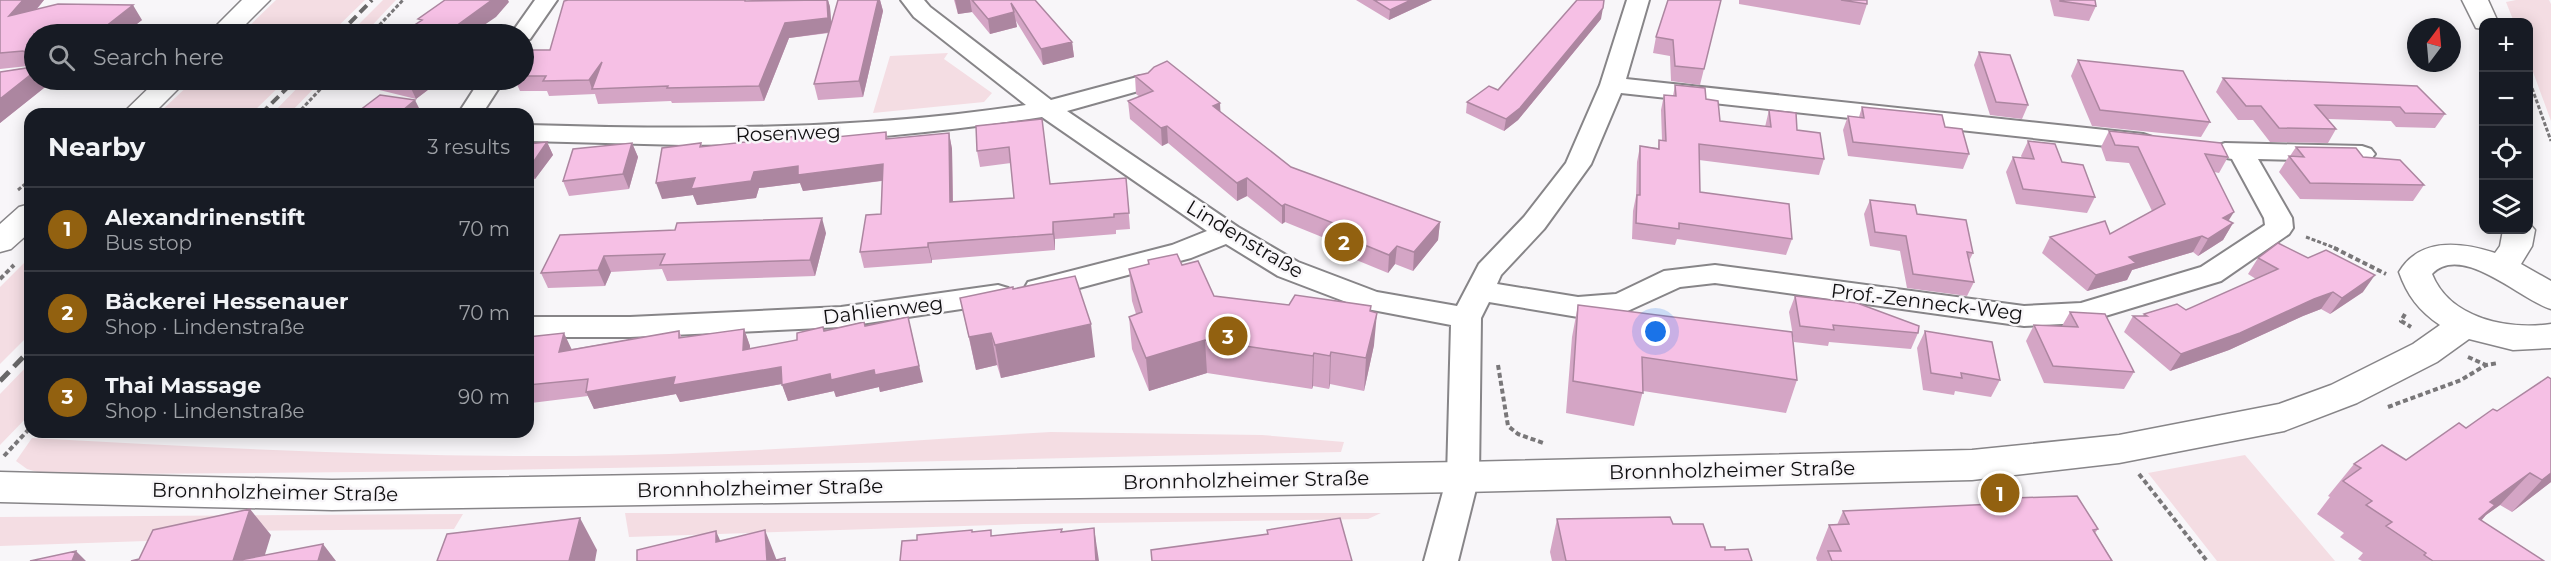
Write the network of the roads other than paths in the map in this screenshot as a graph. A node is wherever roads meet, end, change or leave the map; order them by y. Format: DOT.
graph roads {
  1 [pos="257,0"];
  2 [pos="546,0"];
  3 [pos="912,0"];
  4 [pos="1638,0"];
  5 [pos="2475,0"];
  6 [pos="2483,18"];
  7 [pos="231,24"];
  8 [pos="529,24"];
  9 [pos="1141,83"];
  10 [pos="1612,85"];
  11 [pos="161,90"];
  12 [pos="486,90"];
  13 [pos="142,108"];
  14 [pos="474,108"];
  15 [pos="1047,109"];
  16 [pos="534,133"];
  17 [pos="2171,145"];
  18 [pos="2206,149"];
  19 [pos="2241,152"];
  20 [pos="2362,154"];
  21 [pos="24,220"];
  22 [pos="1228,233"];
  23 [pos="2518,234"];
  24 [pos="0,242"];
  25 [pos="2503,267"];
  26 [pos="1478,290"];
  27 [pos="2551,298"];
  28 [pos="1466,318"];
  29 [pos="534,327"];
  30 [pos="2453,333"];
  31 [pos="2551,336"];
  32 [pos="1463,477"];
  33 [pos="0,487"];
  34 [pos="1441,561"];
  1 -- 7 [label="street"];
  2 -- 8 [label="street"];
  3 -- 15 [label="street, Lindenstraße"];
  4 -- 10 [label="street"];
  5 -- 6 [label="street"];
  9 -- 15 [label="street"];
  10 -- 17 [label="street"];
  10 -- 26 [label="street"];
  11 -- 13 [label="street"];
  12 -- 14 [label="street"];
  15 -- 16 [label="street, Rosenweg"];
  15 -- 22 [label="street, Lindenstraße"];
  18 -- 19 [label="street"];
  19 -- 20 [label="street"];
  19 -- 26 [label="street, Prof.-Zenneck-Weg"];
  21 -- 24 [label="street"];
  22 -- 28 [label="street, Lindenstraße"];
  22 -- 29 [label="street, Dahlienweg"];
  23 -- 25 [label="street"];
  25 -- 27 [label="street"];
  25 -- 30 [label="street"];
  26 -- 28 [label="street"];
  28 -- 32 [label="street"];
  30 -- 31 [label="street"];
  30 -- 32 [label="street, Bronnholzheimer Straße"];
  32 -- 33 [label="street, Bronnholzheimer Straße"];
  32 -- 34 [label="street"];
}
